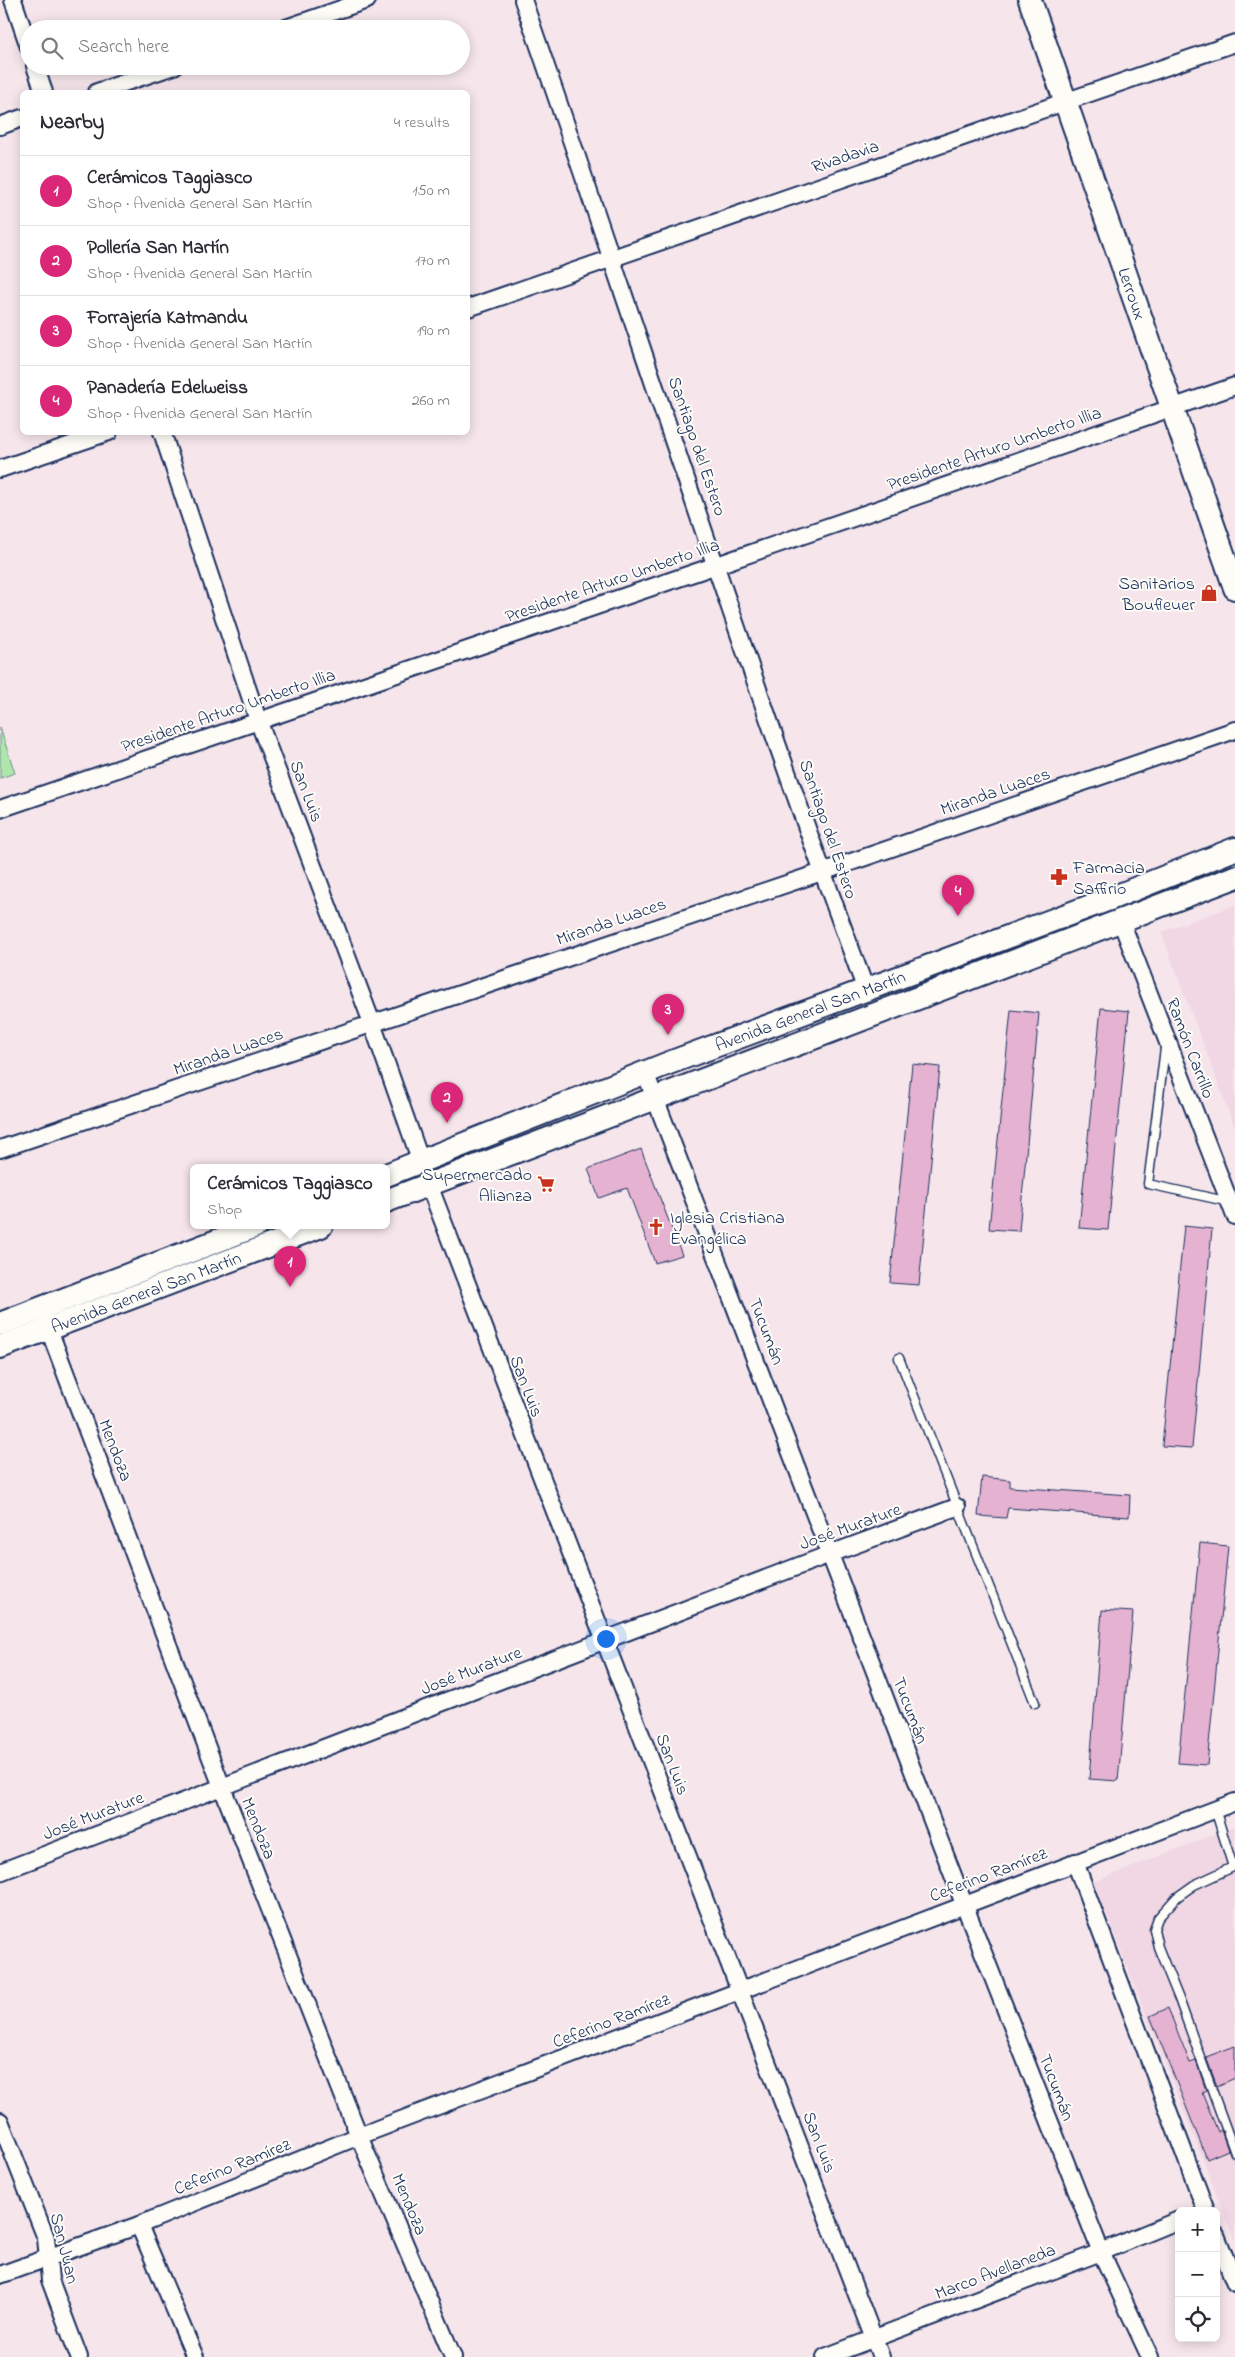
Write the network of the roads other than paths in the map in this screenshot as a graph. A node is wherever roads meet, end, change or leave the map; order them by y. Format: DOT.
graph roads {
  1 [pos="13,0"];
  2 [pos="367,0"];
  3 [pos="523,0"];
  4 [pos="1030,0"];
  5 [pos="309,20"];
  6 [pos="20,21"];
  7 [pos="1235,43"];
  8 [pos="38,75"];
  9 [pos="147,75"];
  10 [pos="43,90"];
  11 [pos="103,90"];
  12 [pos="1067,101"];
  13 [pos="20,119"];
  14 [pos="0,126"];
  15 [pos="613,257"];
  16 [pos="470,307"];
  17 [pos="1235,386"];
  18 [pos="1171,408"];
  19 [pos="101,435"];
  20 [pos="163,435"];
  21 [pos="0,469"];
  22 [pos="717,566"];
  23 [pos="1235,588"];
  24 [pos="258,720"];
  25 [pos="1235,730"];
  26 [pos="0,809"];
  27 [pos="1235,849"];
  28 [pos="822,872"];
  29 [pos="1235,877"];
  30 [pos="1121,921"];
  31 [pos="866,990"];
  32 [pos="372,1023"];
  33 [pos="1166,1041"];
  34 [pos="645,1072"];
  35 [pos="656,1098"];
  36 [pos="0,1149"];
  37 [pos="421,1162"];
  38 [pos="390,1174"];
  39 [pos="429,1185"];
  40 [pos="390,1200"];
  41 [pos="1232,1209"];
  42 [pos="249,1229"];
  43 [pos="312,1229"];
  44 [pos="45,1319"];
  45 [pos="0,1324"];
  46 [pos="0,1347"];
  47 [pos="899,1358"];
  48 [pos="957,1507"];
  49 [pos="830,1554"];
  50 [pos="604,1641"];
  51 [pos="1035,1703"];
  52 [pos="222,1787"];
  53 [pos="1235,1802"];
  54 [pos="1215,1809"];
  55 [pos="1075,1862"];
  56 [pos="1234,1866"];
  57 [pos="0,1872"];
  58 [pos="964,1904"];
  59 [pos="742,1992"];
  60 [pos="0,2121"];
  61 [pos="359,2136"];
  62 [pos="1235,2153"];
  63 [pos="1203,2207"];
  64 [pos="1175,2222"];
  65 [pos="139,2225"];
  66 [pos="1220,2244"];
  67 [pos="1101,2252"];
  68 [pos="48,2257"];
  69 [pos="1233,2273"];
  70 [pos="0,2275"];
  71 [pos="874,2338"];
  72 [pos="80,2357"];
  73 [pos="195,2357"];
  74 [pos="453,2357"];
  75 [pos="825,2357"];
  76 [pos="881,2357"];
  77 [pos="1150,2357"];
  1 -- 6 [label="street"];
  2 -- 5 [label="street"];
  3 -- 15 [label="street, Santiago del Estero"];
  4 -- 12 [label="main road, Lerroux"];
  7 -- 12 [label="street, Rivadavia"];
  8 -- 10 [label="street"];
  9 -- 11 [label="street"];
  12 -- 15 [label="street, Rivadavia"];
  12 -- 18 [label="main road, Lerroux"];
  13 -- 14 [label="street"];
  15 -- 16 [label="street, Rivadavia"];
  15 -- 22 [label="street, Santiago del Estero"];
  17 -- 18 [label="street, Presidente Arturo Umberto Illia"];
  18 -- 22 [label="street, Presidente Arturo Umberto Illia"];
  18 -- 23 [label="main road, Lerroux"];
  19 -- 21 [label="street"];
  20 -- 24 [label="street, San Luis"];
  22 -- 24 [label="street, Presidente Arturo Umberto Illia"];
  22 -- 28 [label="street, Santiago del Estero"];
  24 -- 26 [label="street, Presidente Arturo Umberto Illia"];
  24 -- 32 [label="street, San Luis"];
  25 -- 28 [label="street, Miranda Luaces"];
  27 -- 31 [label="main road, Avenida General San Martín"];
  28 -- 31 [label="street, Santiago del Estero"];
  28 -- 32 [label="street, Miranda Luaces"];
  29 -- 30 [label="main road, Avenida General San Martín"];
  30 -- 33 [label="street, Ramón Carrillo"];
  30 -- 35 [label="main road, Avenida General San Martín"];
  31 -- 34 [label="main road, Avenida General San Martín"];
  32 -- 36 [label="street, Miranda Luaces"];
  32 -- 37 [label="street, San Luis"];
  33 -- 41 [label="street, Ramón Carrillo"];
  33 -- 41 [label="lane"];
  34 -- 35 [label="street, Tucumán"];
  34 -- 37 [label="main road, Avenida General San Martín"];
  35 -- 39 [label="main road, Avenida General San Martín"];
  35 -- 49 [label="street, Tucumán"];
  37 -- 38 [label="main road, Avenida General San Martín"];
  39 -- 40 [label="main road, Avenida General San Martín"];
  39 -- 50 [label="street, San Luis"];
  42 -- 44 [label="main road, Avenida General San Martín"];
  43 -- 44 [label="main road, Avenida General San Martín"];
  44 -- 45 [label="main road, Avenida General San Martín"];
  44 -- 46 [label="main road, Avenida General San Martín"];
  44 -- 52 [label="street, Mendoza"];
  47 -- 48 [label="lane"];
  48 -- 49 [label="street, José Murature"];
  48 -- 51 [label="lane"];
  49 -- 50 [label="street, José Murature"];
  49 -- 58 [label="street, Tucumán"];
  50 -- 52 [label="street, José Murature"];
  50 -- 59 [label="street, San Luis"];
  52 -- 57 [label="street, José Murature"];
  52 -- 61 [label="street, Mendoza"];
  53 -- 54 [label="street, Ceferino Ramírez"];
  54 -- 55 [label="street, Ceferino Ramírez"];
  54 -- 56 [label="lane"];
  55 -- 58 [label="street, Ceferino Ramírez"];
  55 -- 63 [label="street"];
  56 -- 62 [label="lane"];
  58 -- 59 [label="street, Ceferino Ramírez"];
  58 -- 67 [label="street, Tucumán"];
  59 -- 61 [label="street, Ceferino Ramírez"];
  59 -- 71 [label="street, San Luis"];
  60 -- 68 [label="street, San Juan"];
  61 -- 65 [label="street, Ceferino Ramírez"];
  61 -- 74 [label="street, Mendoza"];
  64 -- 67 [label="street, Marco Avellaneda"];
  65 -- 68 [label="street, Ceferino Ramírez"];
  65 -- 73 [label="street"];
  66 -- 69 [label="street"];
  67 -- 71 [label="street, Marco Avellaneda"];
  67 -- 77 [label="street, Tucumán"];
  68 -- 70 [label="street, Ceferino Ramírez"];
  68 -- 72 [label="street, San Juan"];
  71 -- 75 [label="street, Marco Avellaneda"];
  71 -- 76 [label="street, San Luis"];
}
